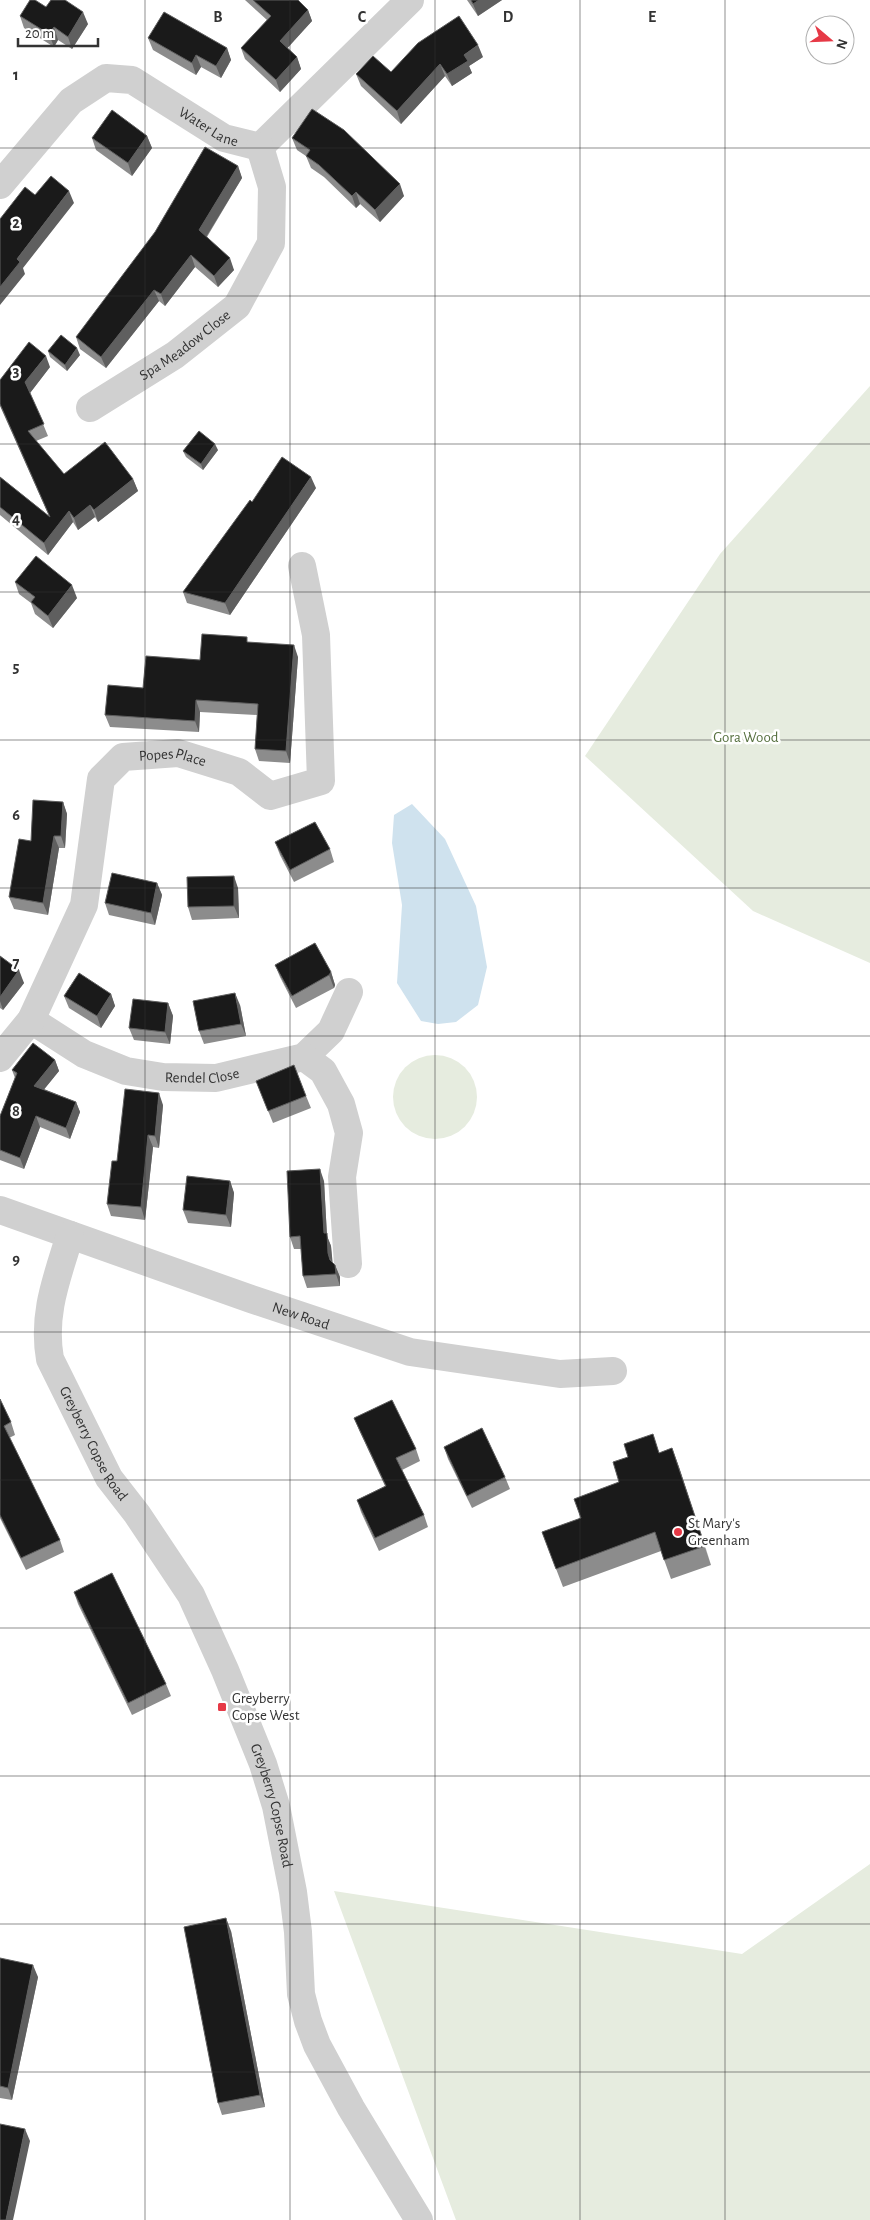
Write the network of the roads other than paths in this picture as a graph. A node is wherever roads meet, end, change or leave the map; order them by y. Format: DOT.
graph roads {
  1 [pos="410,0"];
  2 [pos="260,148"];
  3 [pos="0,185"];
  4 [pos="90,408"];
  5 [pos="302,566"];
  6 [pos="349,992"];
  7 [pos="31,1020"];
  8 [pos="1,1055"];
  9 [pos="304,1057"];
  10 [pos="0,1210"];
  11 [pos="70,1235"];
  12 [pos="348,1264"];
  13 [pos="613,1371"];
  14 [pos="419,2220"];
  1 -- 2 [label="street, Water Lane"];
  2 -- 3 [label="street, Water Lane"];
  2 -- 4 [label="street, Spa Meadow Close"];
  5 -- 7 [label="street, Popes Place"];
  6 -- 9 [label="street"];
  7 -- 8 [label="street, Popes Place"];
  7 -- 9 [label="street, Rendel Close"];
  9 -- 12 [label="street"];
  10 -- 11 [label="street, New Road"];
  11 -- 13 [label="street, New Road"];
  11 -- 14 [label="street, Greyberry Copse Road"];
}
